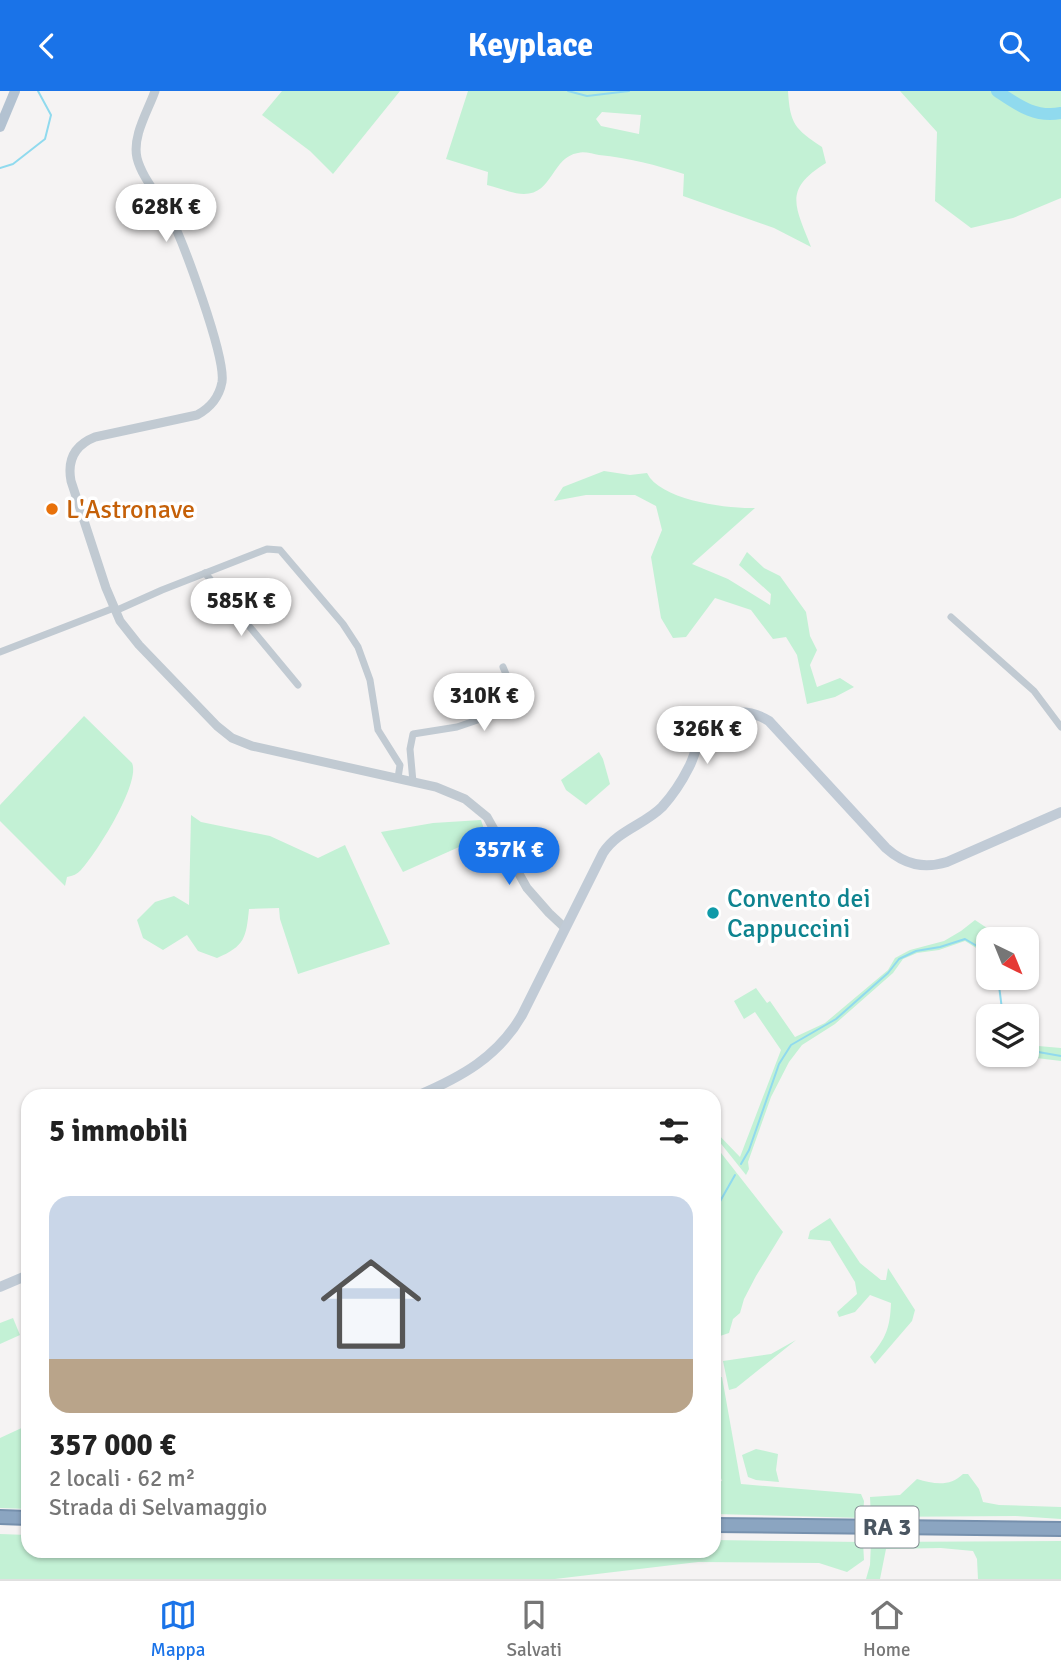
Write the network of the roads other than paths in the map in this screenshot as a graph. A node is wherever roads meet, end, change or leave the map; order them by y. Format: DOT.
graph roads {
  1 [pos="15,91"];
  2 [pos="155,91"];
  3 [pos="0,127"];
  4 [pos="205,573"];
  5 [pos="115,610"];
  6 [pos="951,617"];
  7 [pos="0,652"];
  8 [pos="503,667"];
  9 [pos="298,685"];
  10 [pos="1061,727"];
  11 [pos="398,779"];
  12 [pos="413,782"];
  13 [pos="1061,812"];
  14 [pos="565,928"];
  15 [pos="445,1089"];
  16 [pos="21,1278"];
  17 [pos="0,1287"];
  18 [pos="0,1517"];
  19 [pos="21,1518"];
  20 [pos="721,1525"];
  21 [pos="0,1526"];
  22 [pos="21,1526"];
  23 [pos="1061,1529"];
  24 [pos="721,1533"];
  25 [pos="1061,1537"];
  1 -- 3 [label="main road"];
  2 -- 5 [label="street"];
  4 -- 5 [label="street"];
  4 -- 9 [label="street"];
  4 -- 11 [label="street"];
  5 -- 7 [label="street"];
  5 -- 11 [label="street"];
  6 -- 10 [label="street"];
  8 -- 12 [label="street"];
  11 -- 12 [label="street"];
  12 -- 14 [label="street"];
  13 -- 14 [label="main road"];
  14 -- 15 [label="main road"];
  16 -- 17 [label="main road"];
  18 -- 19 [label="highway"];
  20 -- 23 [label="highway, RA 3"];
  21 -- 22 [label="highway"];
  24 -- 25 [label="highway, RA 3"];
}
